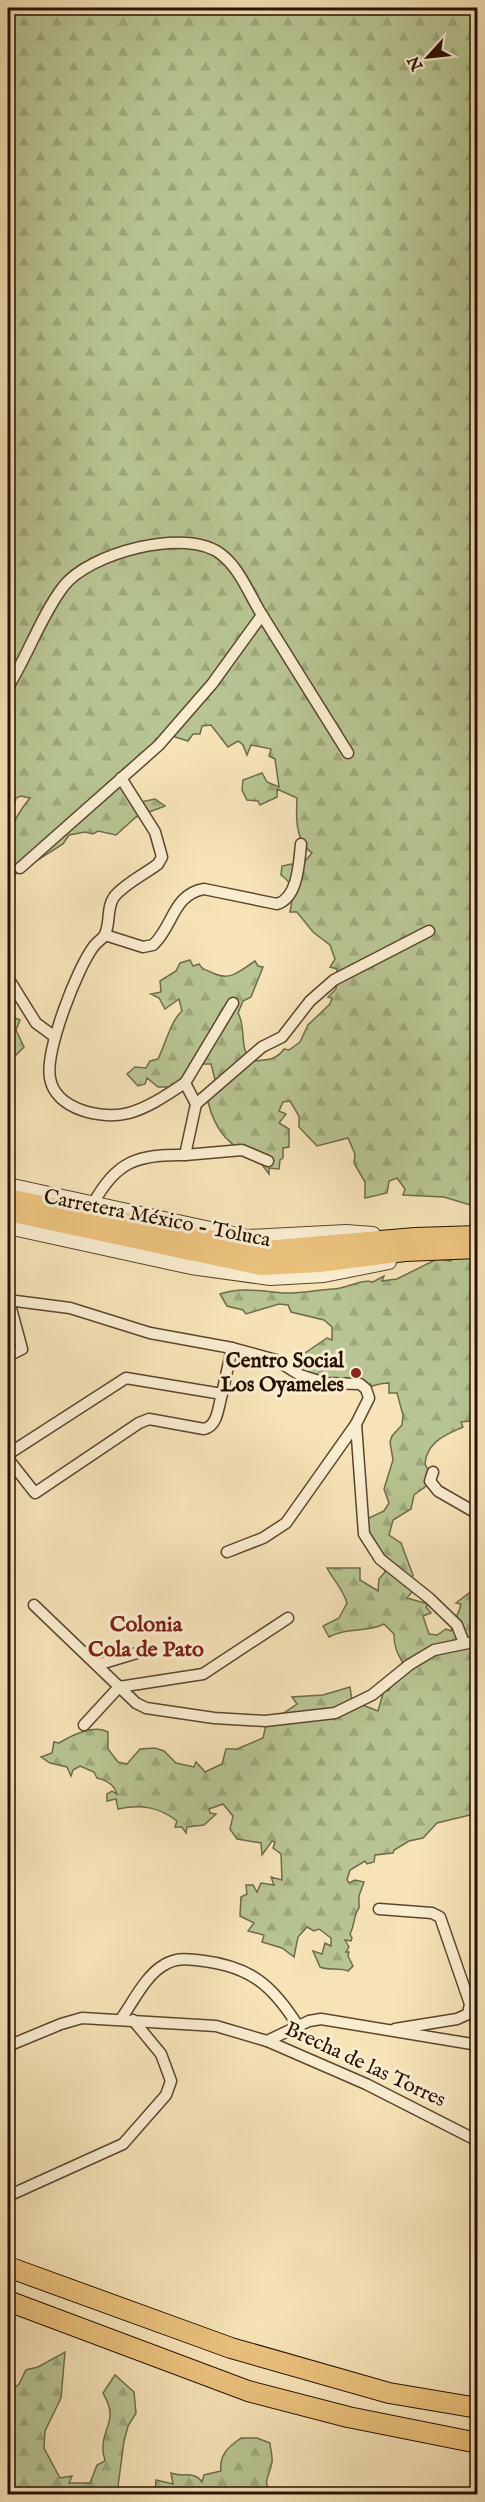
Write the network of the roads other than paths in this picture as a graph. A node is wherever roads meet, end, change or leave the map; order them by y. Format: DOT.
graph roads {
  1 [pos="262,615"];
  2 [pos="8,687"];
  3 [pos="348,753"];
  4 [pos="121,778"];
  5 [pos="301,844"];
  6 [pos="20,868"];
  7 [pos="429,931"];
  8 [pos="105,935"];
  9 [pos="8,978"];
  10 [pos="233,1003"];
  11 [pos="55,1037"];
  12 [pos="185,1083"];
  13 [pos="196,1104"];
  14 [pos="185,1155"];
  15 [pos="268,1161"];
  16 [pos="8,1185"];
  17 [pos="8,1198"];
  18 [pos="93,1204"];
  19 [pos="8,1212"];
  20 [pos="8,1227"];
  21 [pos="477,1235"];
  22 [pos="414,1237"];
  23 [pos="477,1249"];
  24 [pos="436,1250"];
  25 [pos="8,1300"];
  26 [pos="232,1348"];
  27 [pos="8,1356"];
  28 [pos="222,1394"];
  29 [pos="356,1424"];
  30 [pos="433,1472"];
  31 [pos="477,1514"];
  32 [pos="227,1552"];
  33 [pos="34,1605"];
  34 [pos="288,1618"];
  35 [pos="477,1641"];
  36 [pos="464,1643"];
  37 [pos="137,1653"];
  38 [pos="97,1665"];
  39 [pos="119,1687"];
  40 [pos="84,1725"];
  41 [pos="379,1910"];
  42 [pos="121,2019"];
  43 [pos="133,2020"];
  44 [pos="298,2026"];
  45 [pos="395,2029"];
  46 [pos="267,2041"];
  47 [pos="477,2045"];
  48 [pos="8,2046"];
  49 [pos="477,2141"];
  50 [pos="8,2196"];
  51 [pos="8,2267"];
  52 [pos="8,2301"];
  53 [pos="477,2408"];
  54 [pos="477,2443"];
  1 -- 2 [label="street"];
  1 -- 3 [label="street"];
  1 -- 4 [label="street"];
  4 -- 6 [label="street"];
  4 -- 8 [label="street"];
  5 -- 8 [label="street"];
  7 -- 13 [label="street"];
  8 -- 11 [label="street"];
  9 -- 11 [label="street"];
  10 -- 12 [label="street"];
  11 -- 12 [label="street"];
  12 -- 13 [label="street"];
  13 -- 14 [label="street"];
  14 -- 15 [label="street"];
  14 -- 18 [label="street"];
  16 -- 18 [label="street"];
  17 -- 22 [label="main road, Carretera México - Toluca"];
  18 -- 22 [label="street"];
  19 -- 24 [label="main road, Carretera México - Toluca"];
  20 -- 24 [label="street"];
  21 -- 22 [label="main road, Carretera México - Toluca"];
  23 -- 24 [label="main road, Carretera México - Toluca"];
  25 -- 26 [label="street"];
  25 -- 27 [label="street"];
  26 -- 28 [label="street"];
  26 -- 29 [label="street"];
  28 -- 28 [label="street"];
  29 -- 32 [label="street"];
  29 -- 36 [label="street"];
  30 -- 31 [label="street"];
  33 -- 38 [label="street"];
  34 -- 39 [label="street"];
  35 -- 36 [label="street"];
  36 -- 39 [label="street"];
  37 -- 38 [label="street"];
  38 -- 39 [label="street"];
  39 -- 40 [label="street"];
  41 -- 45 [label="street"];
  42 -- 43 [label="street, Brecha de las Torres"];
  42 -- 44 [label="street"];
  42 -- 48 [label="street, Brecha de las Torres"];
  43 -- 46 [label="street, Brecha de las Torres"];
  43 -- 50 [label="street"];
  44 -- 45 [label="street, Brecha de las Torres"];
  44 -- 46 [label="street, Brecha de las Torres"];
  45 -- 47 [label="street, Brecha de las Torres"];
  46 -- 49 [label="street, Brecha de las Torres"];
  51 -- 53 [label="highway"];
  52 -- 54 [label="highway"];
}
